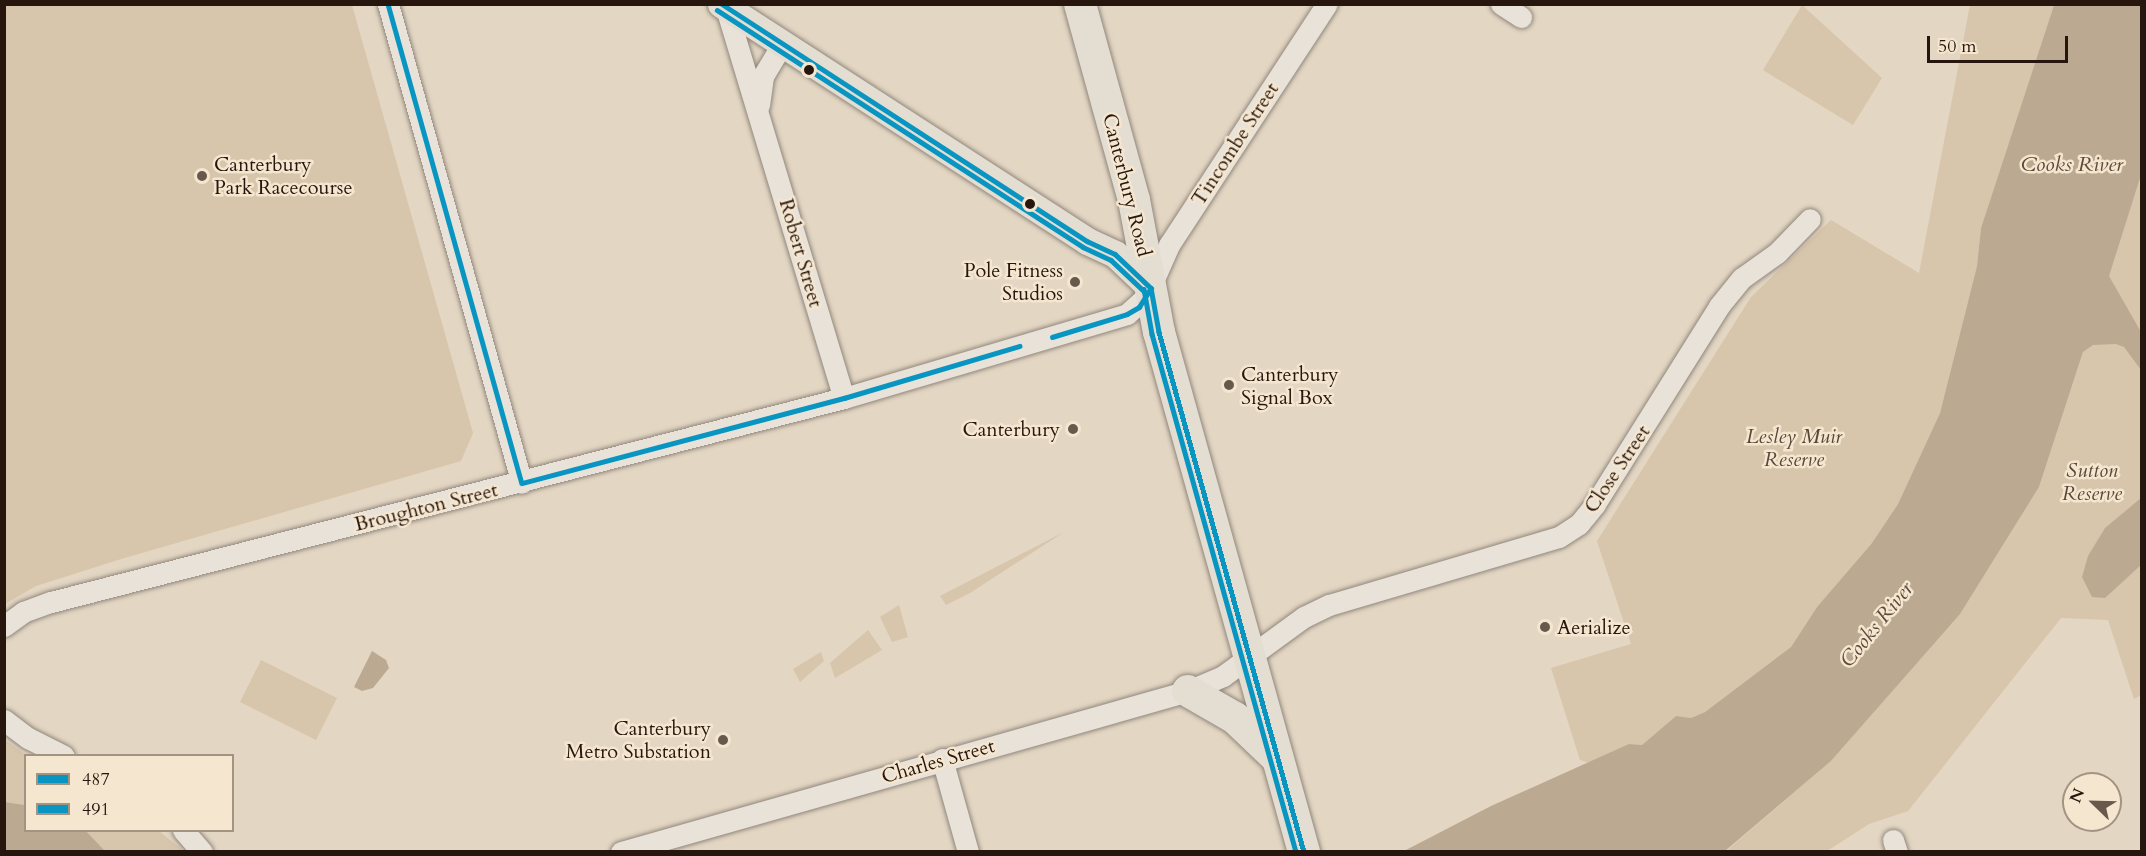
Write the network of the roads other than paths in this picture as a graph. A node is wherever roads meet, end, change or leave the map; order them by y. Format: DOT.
graph roads {
  1 [pos="387,4"];
  2 [pos="1080,4"];
  3 [pos="1327,4"];
  4 [pos="1501,4"];
  5 [pos="724,6"];
  6 [pos="1521,17"];
  7 [pos="782,44"];
  8 [pos="758,109"];
  9 [pos="1810,219"];
  10 [pos="1151,288"];
  11 [pos="844,398"];
  12 [pos="522,483"];
  13 [pos="4,626"];
  14 [pos="1249,658"];
  15 [pos="1188,691"];
  16 [pos="4,720"];
  17 [pos="60,754"];
  18 [pos="942,759"];
  19 [pos="1280,761"];
  20 [pos="184,832"];
  21 [pos="1303,845"];
  22 [pos="202,852"];
  23 [pos="621,852"];
  24 [pos="968,852"];
  1 -- 12 [label="street"];
  2 -- 10 [label="highway, Canterbury Road"];
  3 -- 10 [label="street, Tincombe Street"];
  4 -- 6 [label="street"];
  5 -- 7 [label="main road"];
  5 -- 8 [label="street, Robert Street"];
  7 -- 8 [label="street, Robert Street"];
  7 -- 10 [label="main road"];
  8 -- 11 [label="street, Robert Street"];
  9 -- 14 [label="street, Close Street"];
  10 -- 11 [label="street, Broughton Street"];
  10 -- 14 [label="highway, Canterbury Road"];
  11 -- 12 [label="street, Broughton Street"];
  12 -- 13 [label="street, Broughton Street"];
  14 -- 15 [label="street, Charles Street"];
  14 -- 19 [label="highway, Canterbury Road"];
  15 -- 18 [label="street, Charles Street"];
  15 -- 19 [label="highway"];
  16 -- 17 [label="street"];
  18 -- 23 [label="street, Charles Street"];
  18 -- 24 [label="street"];
  19 -- 21 [label="highway, Canterbury Road"];
  20 -- 22 [label="street"];
}
